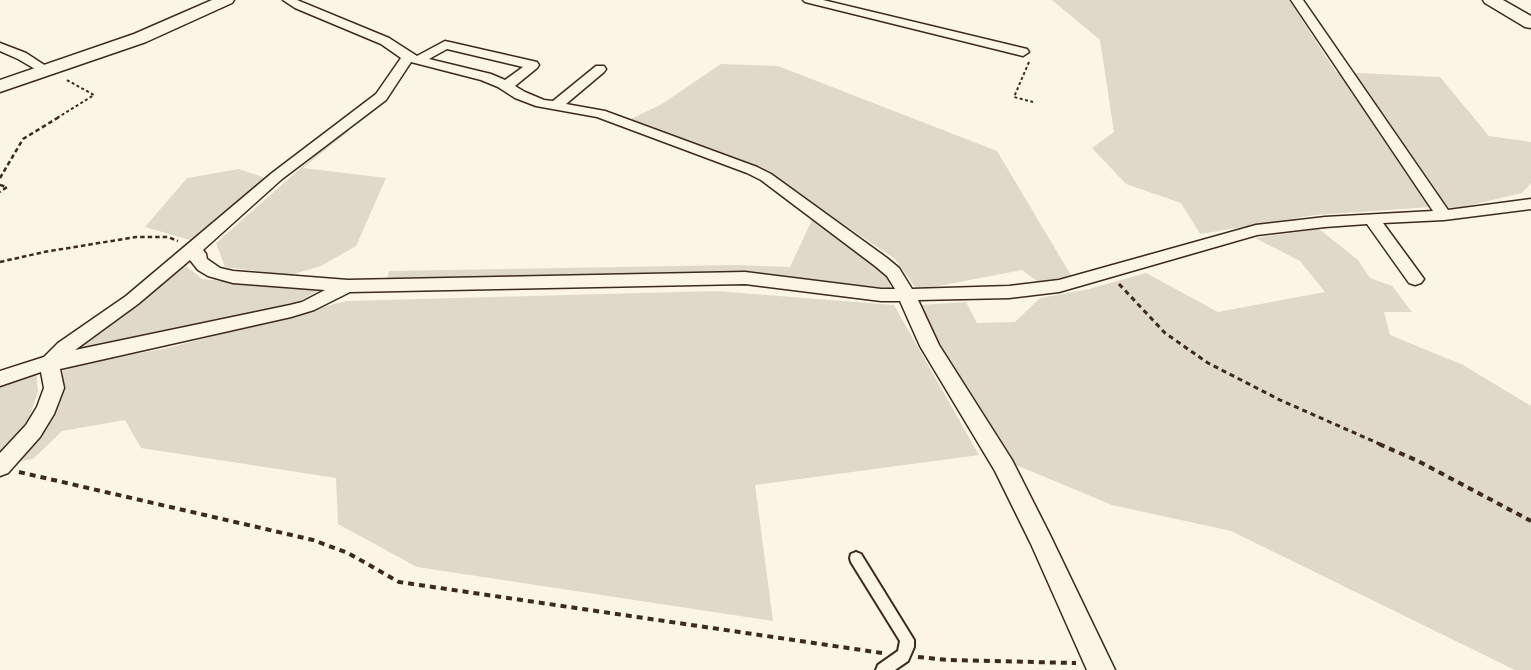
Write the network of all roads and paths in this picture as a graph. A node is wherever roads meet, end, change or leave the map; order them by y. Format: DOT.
graph roads {
  1 [pos="226,0"];
  2 [pos="291,0"];
  3 [pos="809,0"];
  4 [pos="1297,0"];
  5 [pos="1491,0"];
  6 [pos="1531,23"];
  7 [pos="0,47"];
  8 [pos="1023,52"];
  9 [pos="413,59"];
  10 [pos="600,69"];
  11 [pos="46,70"];
  12 [pos="0,86"];
  13 [pos="506,86"];
  14 [pos="1033,102"];
  15 [pos="556,106"];
  16 [pos="0,178"];
  17 [pos="0,185"];
  18 [pos="0,192"];
  19 [pos="1531,204"];
  20 [pos="1444,215"];
  21 [pos="1372,220"];
  22 [pos="194,248"];
  23 [pos="0,262"];
  24 [pos="1415,279"];
  25 [pos="1116,280"];
  26 [pos="348,286"];
  27 [pos="909,296"];
  28 [pos="49,364"];
  29 [pos="0,378"];
  30 [pos="0,467"];
  31 [pos="18,472"];
  32 [pos="1531,521"];
  33 [pos="856,558"];
  34 [pos="903,656"];
  35 [pos="1100,667"];
  36 [pos="883,670"];
  1 -- 11 [label="street"];
  2 -- 9 [label="street"];
  3 -- 8 [label="street"];
  4 -- 20 [label="street"];
  5 -- 6 [label="street"];
  7 -- 11 [label="street"];
  8 -- 14 [label="path"];
  9 -- 13 [label="street"];
  9 -- 13 [label="street"];
  9 -- 22 [label="street"];
  10 -- 15 [label="street"];
  11 -- 12 [label="street"];
  11 -- 16 [label="path"];
  13 -- 15 [label="street"];
  15 -- 27 [label="street"];
  17 -- 18 [label="path"];
  19 -- 20 [label="street"];
  20 -- 21 [label="street"];
  21 -- 24 [label="street"];
  21 -- 27 [label="street"];
  22 -- 23 [label="path"];
  22 -- 26 [label="street"];
  22 -- 28 [label="street"];
  25 -- 32 [label="path"];
  26 -- 27 [label="street"];
  26 -- 28 [label="street"];
  27 -- 35 [label="street"];
  28 -- 29 [label="street"];
  28 -- 30 [label="street"];
  31 -- 34 [label="path"];
  33 -- 34 [label="lane"];
  34 -- 35 [label="path"];
  34 -- 36 [label="lane"];
}
